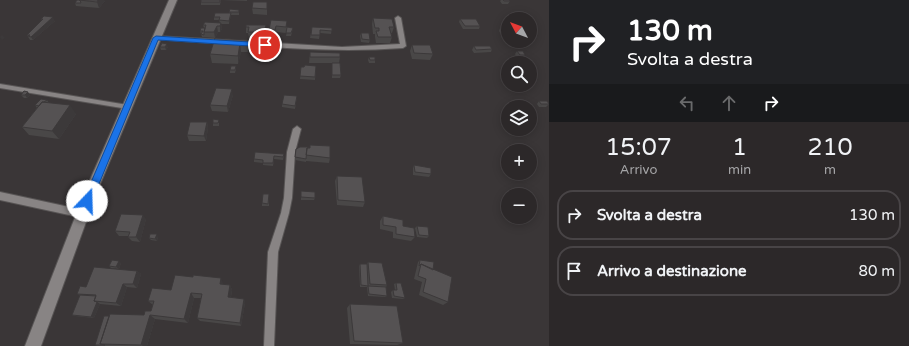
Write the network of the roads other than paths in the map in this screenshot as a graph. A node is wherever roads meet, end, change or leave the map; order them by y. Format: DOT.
graph roads {
  1 [pos="173,0"];
  2 [pos="398,18"];
  3 [pos="156,38"];
  4 [pos="0,86"];
  5 [pos="128,107"];
  6 [pos="297,129"];
  7 [pos="0,196"];
  8 [pos="83,214"];
  9 [pos="33,346"];
  10 [pos="270,346"];
  1 -- 3 [label="street"];
  2 -- 3 [label="lane"];
  3 -- 5 [label="street"];
  4 -- 5 [label="lane"];
  5 -- 8 [label="street"];
  6 -- 10 [label="lane"];
  7 -- 8 [label="lane"];
  8 -- 9 [label="street"];
}
